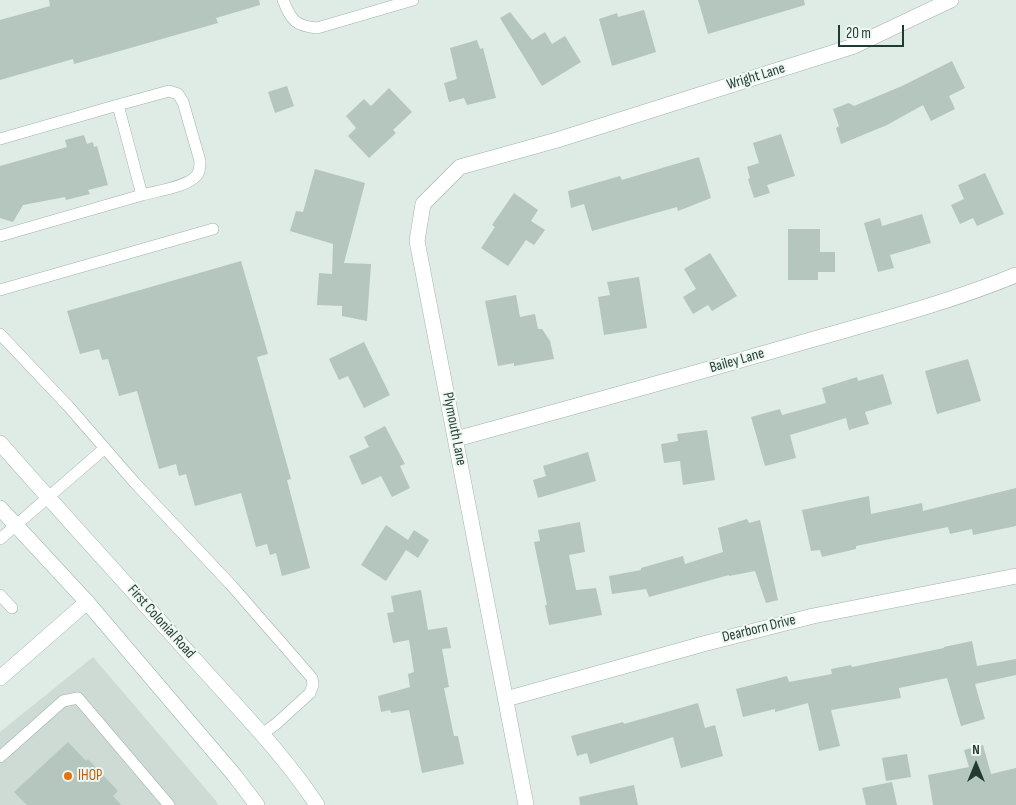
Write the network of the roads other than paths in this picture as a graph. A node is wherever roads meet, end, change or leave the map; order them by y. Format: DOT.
graph roads {
  1 [pos="283,0"];
  2 [pos="413,0"];
  3 [pos="951,0"];
  4 [pos="118,105"];
  5 [pos="0,139"];
  6 [pos="557,140"];
  7 [pos="142,195"];
  8 [pos="212,229"];
  9 [pos="0,236"];
  10 [pos="1016,275"];
  11 [pos="0,290"];
  12 [pos="0,334"];
  13 [pos="456,439"];
  14 [pos="0,443"];
  15 [pos="105,448"];
  16 [pos="47,497"];
  17 [pos="0,508"];
  18 [pos="16,525"];
  19 [pos="0,539"];
  20 [pos="1016,576"];
  21 [pos="0,595"];
  22 [pos="87,602"];
  23 [pos="12,608"];
  24 [pos="0,678"];
  25 [pos="506,699"];
  26 [pos="262,734"];
  27 [pos="0,757"];
  28 [pos="169,805"];
  29 [pos="257,805"];
  30 [pos="317,805"];
  31 [pos="526,805"];
  1 -- 2 [label="lane"];
  3 -- 6 [label="street, Wright Lane"];
  4 -- 5 [label="lane"];
  4 -- 7 [label="lane"];
  4 -- 7 [label="lane"];
  6 -- 13 [label="street, Plymouth Lane"];
  7 -- 9 [label="lane"];
  8 -- 11 [label="lane"];
  10 -- 13 [label="street, Bailey Lane"];
  12 -- 15 [label="lane"];
  13 -- 25 [label="street, Plymouth Lane"];
  14 -- 16 [label="street, First Colonial Road"];
  15 -- 16 [label="lane"];
  15 -- 26 [label="lane"];
  16 -- 18 [label="lane"];
  16 -- 26 [label="street, First Colonial Road"];
  17 -- 18 [label="street"];
  18 -- 19 [label="lane"];
  18 -- 22 [label="street"];
  20 -- 25 [label="street, Dearborn Drive"];
  21 -- 23 [label="lane"];
  22 -- 24 [label="street"];
  22 -- 29 [label="street"];
  25 -- 31 [label="street, Plymouth Lane"];
  26 -- 30 [label="street, First Colonial Road"];
  27 -- 28 [label="lane"];
}
